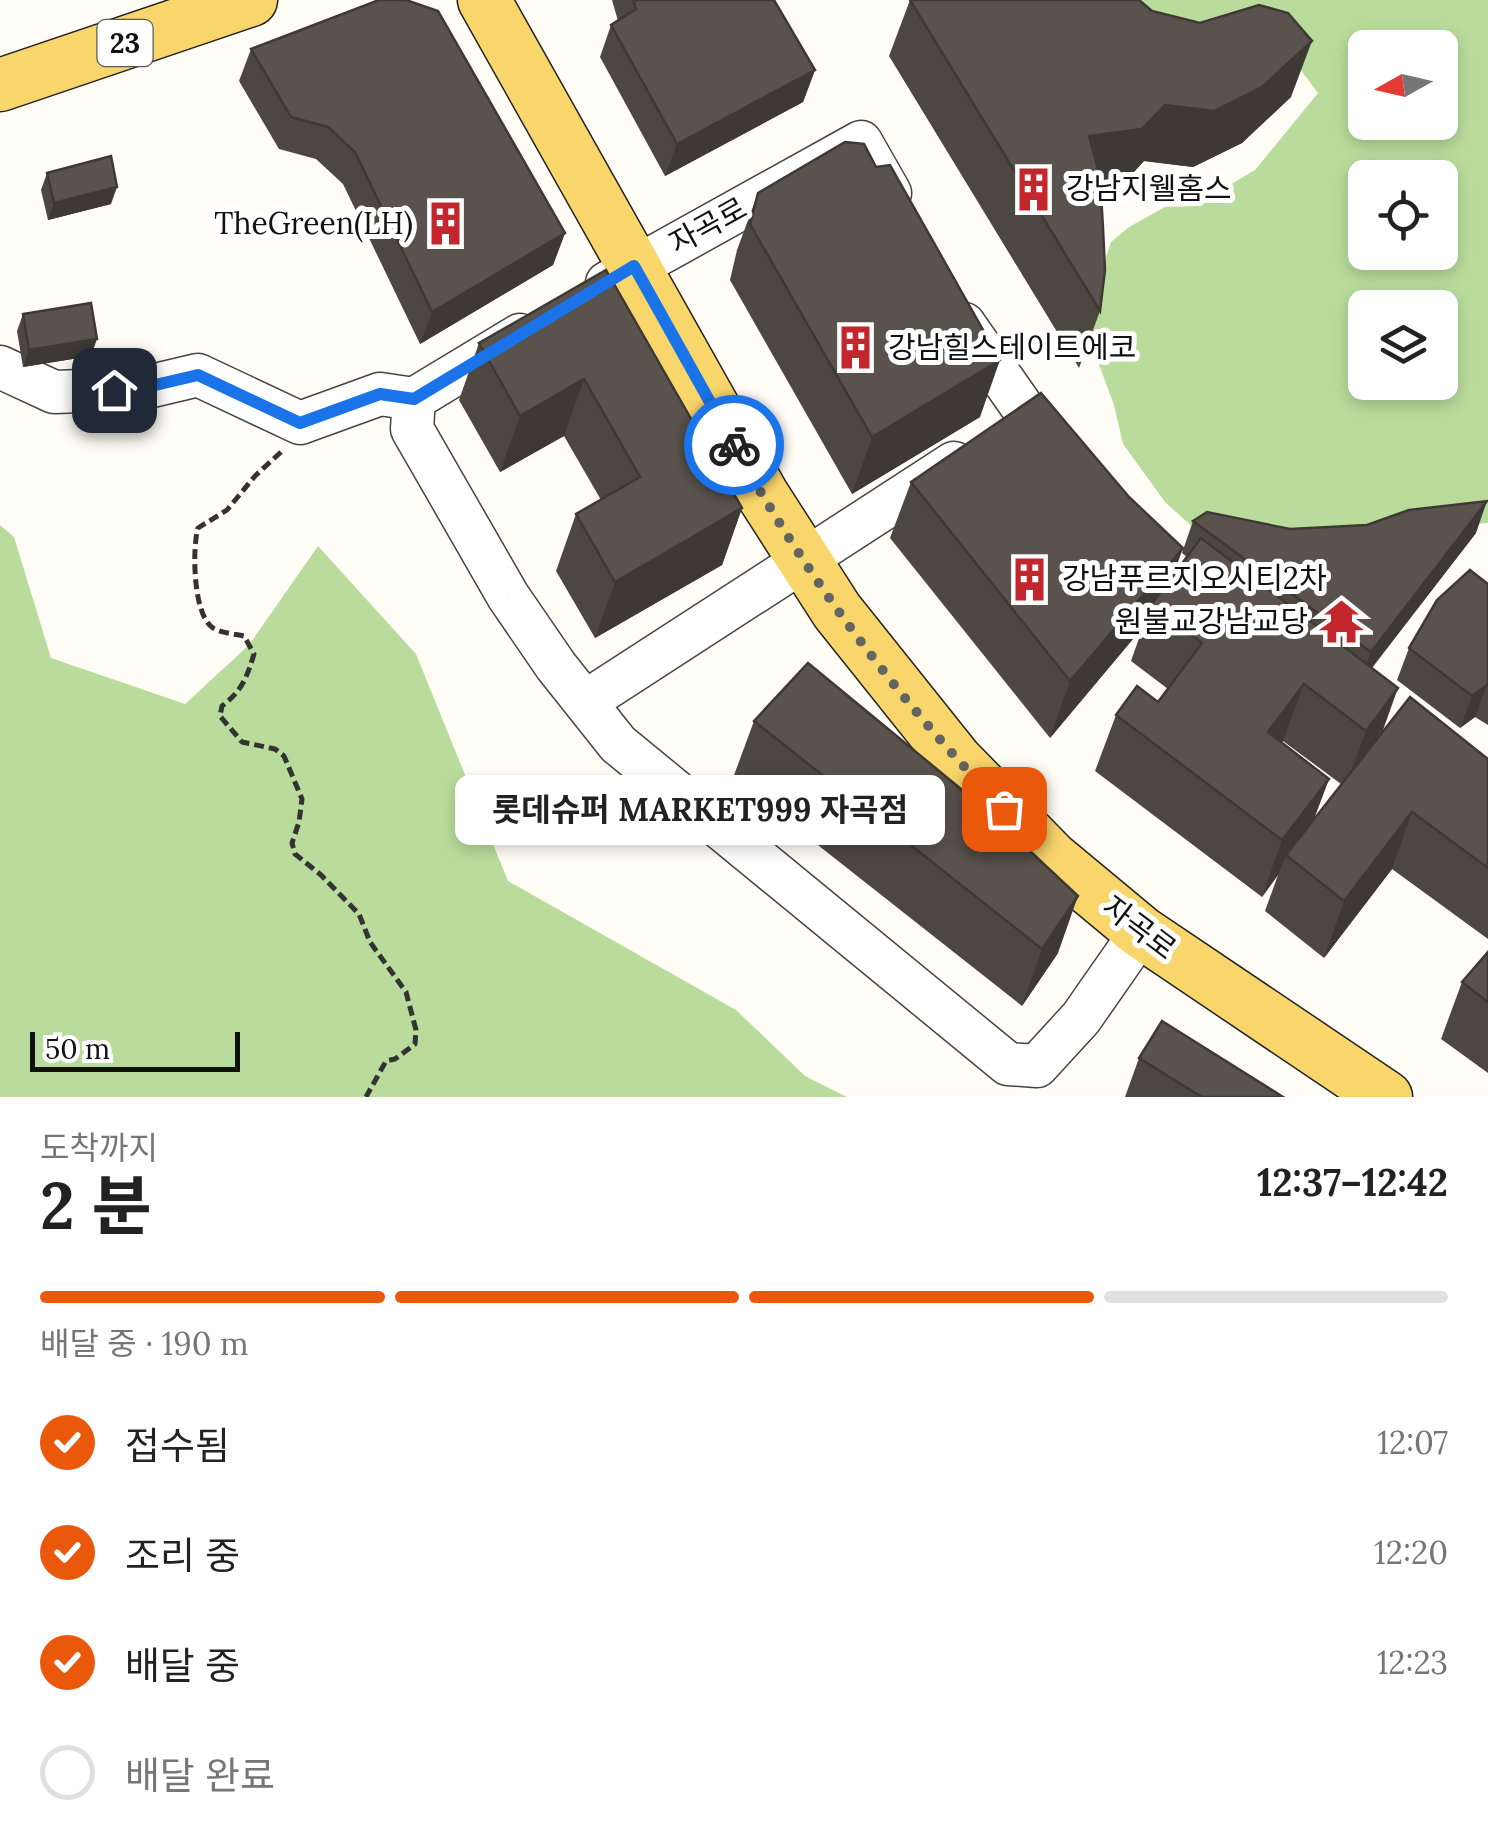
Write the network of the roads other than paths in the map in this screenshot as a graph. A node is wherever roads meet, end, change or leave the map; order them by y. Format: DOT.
graph roads {
  1 [pos="251,0"];
  2 [pos="484,0"];
  3 [pos="0,85"];
  4 [pos="906,223"];
  5 [pos="634,266"];
  6 [pos="943,287"];
  7 [pos="0,367"];
  8 [pos="414,399"];
  9 [pos="1026,416"];
  10 [pos="1087,485"];
  11 [pos="805,560"];
  12 [pos="585,702"];
  13 [pos="1141,932"];
  14 [pos="1386,1097"];
  1 -- 3 [label="main road, 23"];
  2 -- 5 [label="main road, 자곡로"];
  4 -- 5 [label="street, 자곡로"];
  5 -- 8 [label="street"];
  5 -- 11 [label="main road, 자곡로"];
  6 -- 9 [label="street"];
  7 -- 8 [label="street"];
  8 -- 12 [label="street"];
  9 -- 10 [label="street"];
  9 -- 11 [label="street"];
  11 -- 12 [label="street"];
  11 -- 13 [label="main road, 자곡로"];
  12 -- 13 [label="street"];
  13 -- 14 [label="main road, 자곡로"];
}
